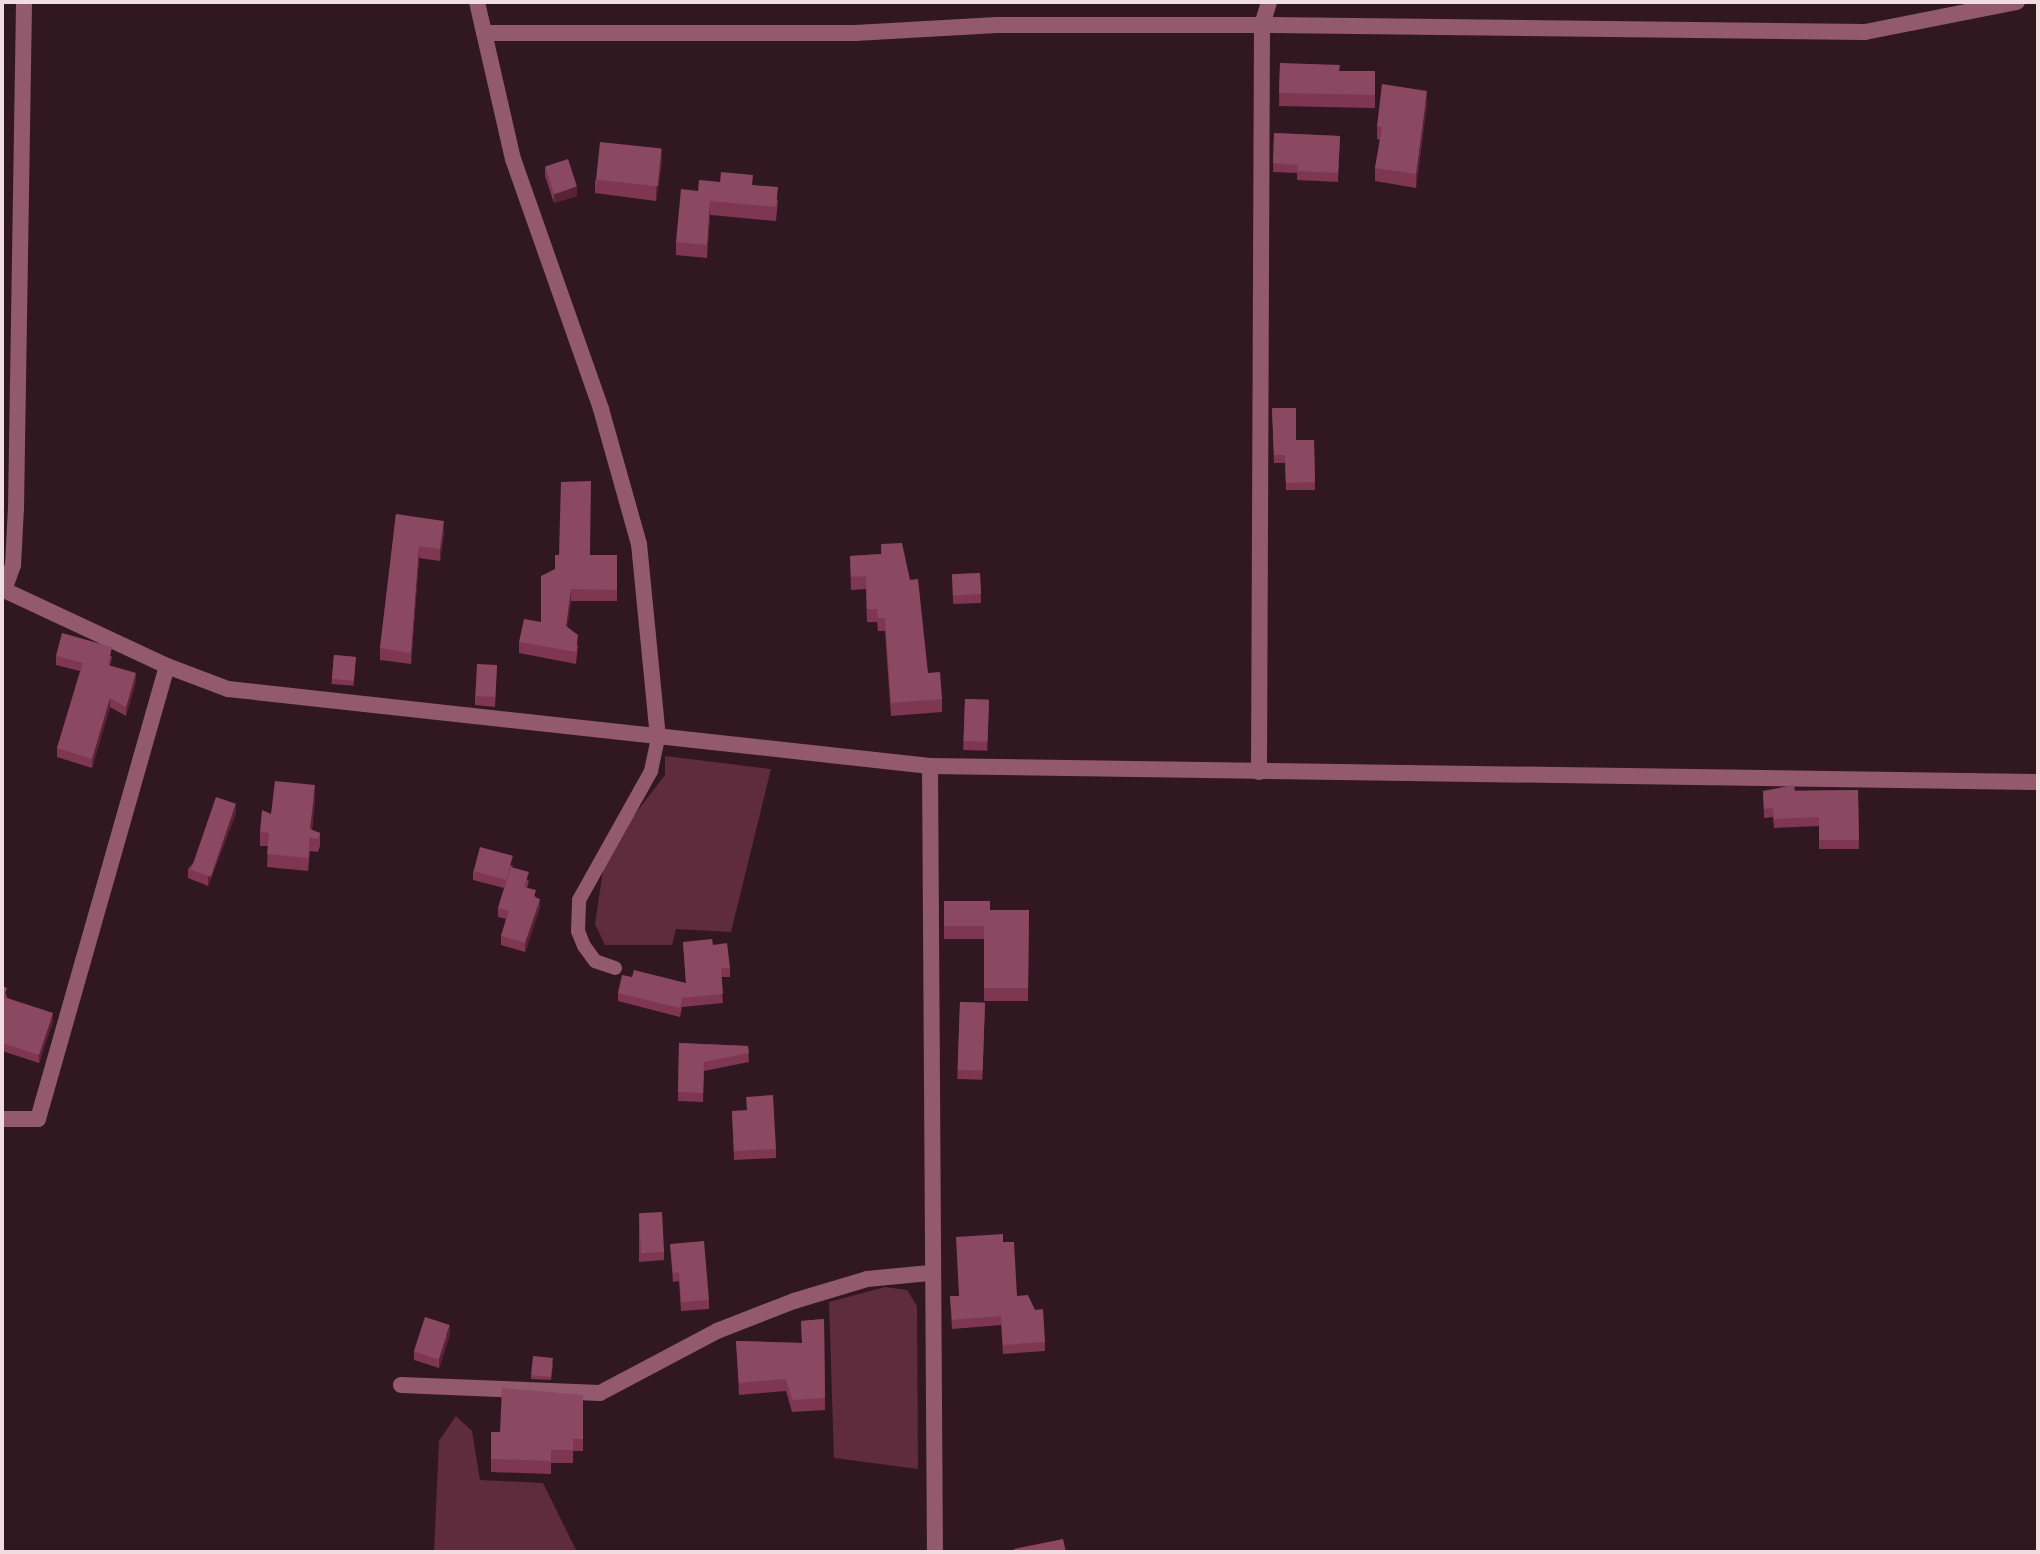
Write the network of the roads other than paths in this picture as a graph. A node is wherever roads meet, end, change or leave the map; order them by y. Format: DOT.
graph roads {
  1 [pos="24,2"];
  2 [pos="477,2"];
  3 [pos="1269,2"];
  4 [pos="2017,2"];
  5 [pos="1262,25"];
  6 [pos="484,33"];
  7 [pos="3,589"];
  8 [pos="167,666"];
  9 [pos="658,737"];
  10 [pos="930,766"];
  11 [pos="1259,772"];
  12 [pos="2038,782"];
  13 [pos="615,968"];
  14 [pos="2,1119"];
  15 [pos="930,1273"];
  16 [pos="401,1385"];
  17 [pos="935,1552"];
  1 -- 7 [label="street"];
  2 -- 6 [label="street"];
  3 -- 5 [label="street"];
  4 -- 5 [label="street"];
  5 -- 6 [label="street"];
  5 -- 11 [label="street"];
  6 -- 9 [label="street"];
  7 -- 8 [label="street"];
  8 -- 9 [label="street"];
  8 -- 14 [label="street"];
  9 -- 10 [label="street"];
  9 -- 13 [label="lane"];
  10 -- 11 [label="street"];
  10 -- 15 [label="street"];
  11 -- 12 [label="street"];
  15 -- 16 [label="street"];
  15 -- 17 [label="street"];
}
